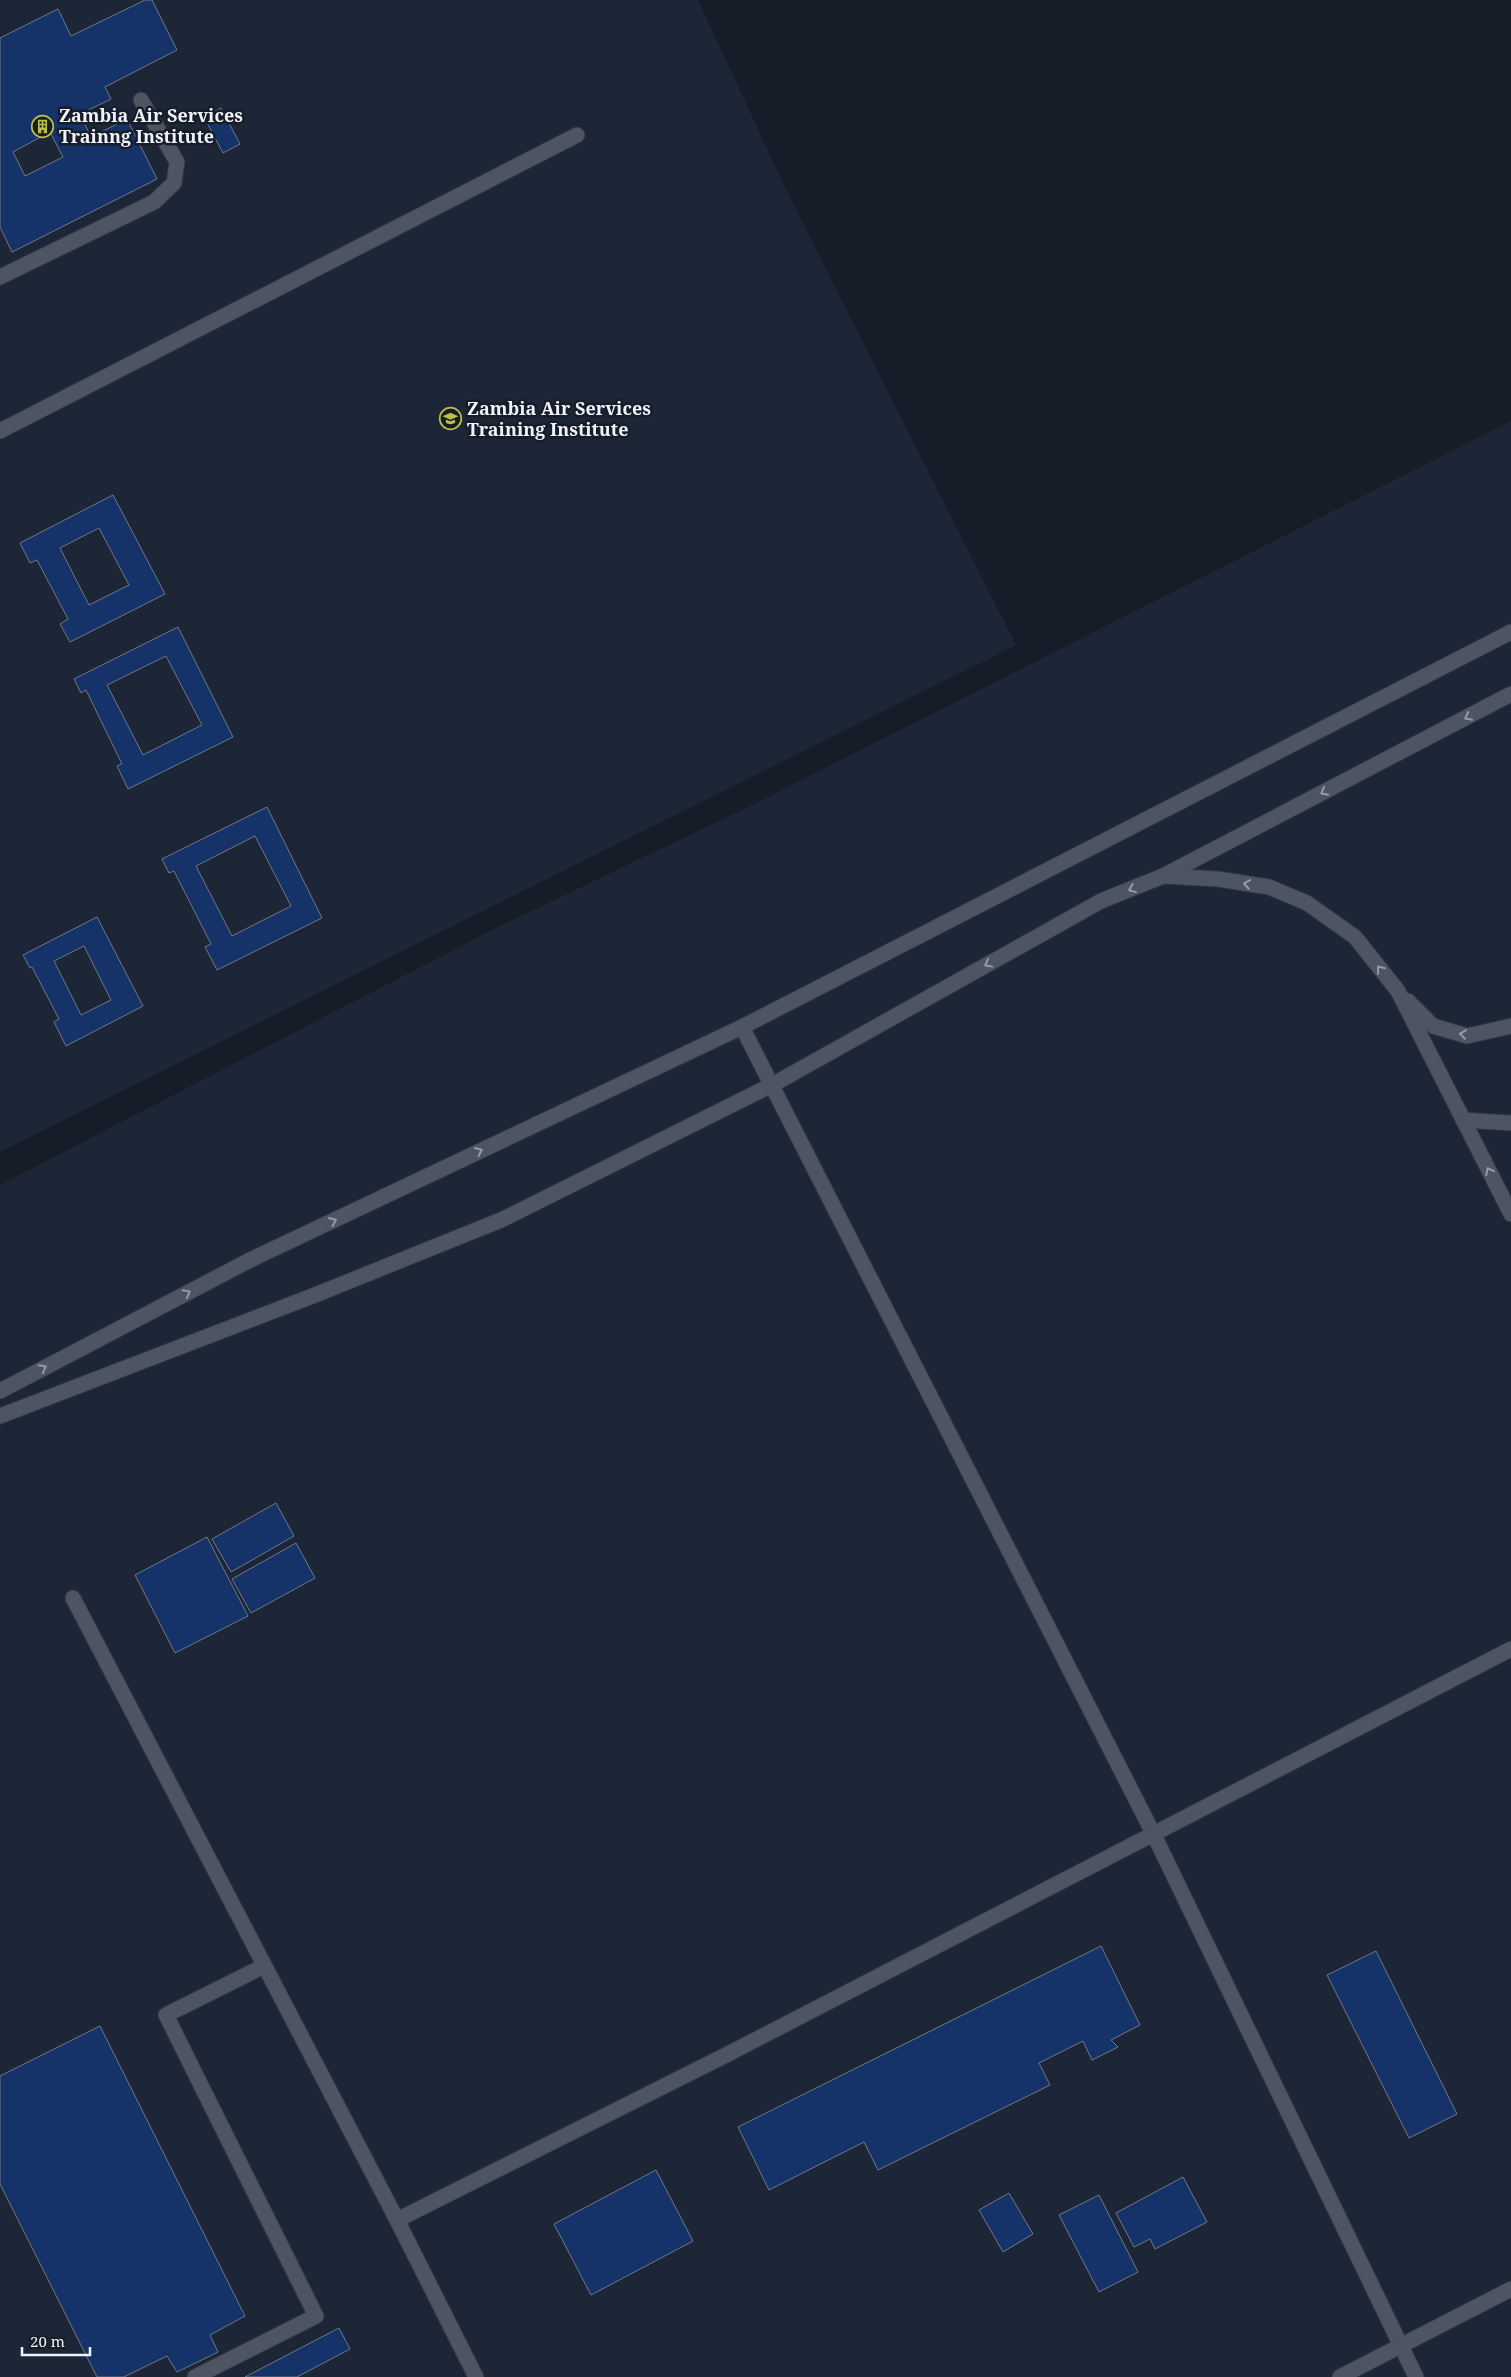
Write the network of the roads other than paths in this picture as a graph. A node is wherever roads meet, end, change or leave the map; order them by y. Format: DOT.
graph roads {
  1 [pos="141,100"];
  2 [pos="577,135"];
  3 [pos="0,277"];
  4 [pos="0,431"];
  5 [pos="1511,632"];
  6 [pos="1511,694"];
  7 [pos="1163,876"];
  8 [pos="1398,991"];
  9 [pos="1511,1026"];
  10 [pos="742,1027"];
  11 [pos="772,1085"];
  12 [pos="1463,1120"];
  13 [pos="1511,1123"];
  14 [pos="1511,1214"];
  15 [pos="0,1391"];
  16 [pos="0,1416"];
  17 [pos="73,1598"];
  18 [pos="1511,1649"];
  19 [pos="1153,1833"];
  20 [pos="264,1966"];
  21 [pos="397,2220"];
  22 [pos="1511,2289"];
  23 [pos="1400,2346"];
  24 [pos="195,2377"];
  25 [pos="476,2377"];
  26 [pos="1340,2377"];
  27 [pos="1416,2377"];
  1 -- 3 [label="lane"];
  2 -- 4 [label="lane"];
  5 -- 10 [label="lane"];
  6 -- 7 [label="lane, one-way"];
  8 -- 7 [label="lane, one-way"];
  7 -- 11 [label="lane, one-way"];
  9 -- 8 [label="lane, one-way"];
  8 -- 12 [label="lane"];
  10 -- 11 [label="lane"];
  15 -- 10 [label="lane, one-way"];
  11 -- 16 [label="lane"];
  11 -- 19 [label="lane"];
  12 -- 13 [label="lane"];
  14 -- 12 [label="lane, one-way"];
  17 -- 20 [label="lane"];
  18 -- 19 [label="lane"];
  19 -- 21 [label="lane"];
  19 -- 23 [label="lane"];
  20 -- 21 [label="lane"];
  20 -- 24 [label="lane"];
  21 -- 25 [label="lane"];
  22 -- 23 [label="lane"];
  23 -- 26 [label="lane"];
  23 -- 27 [label="lane"];
}
